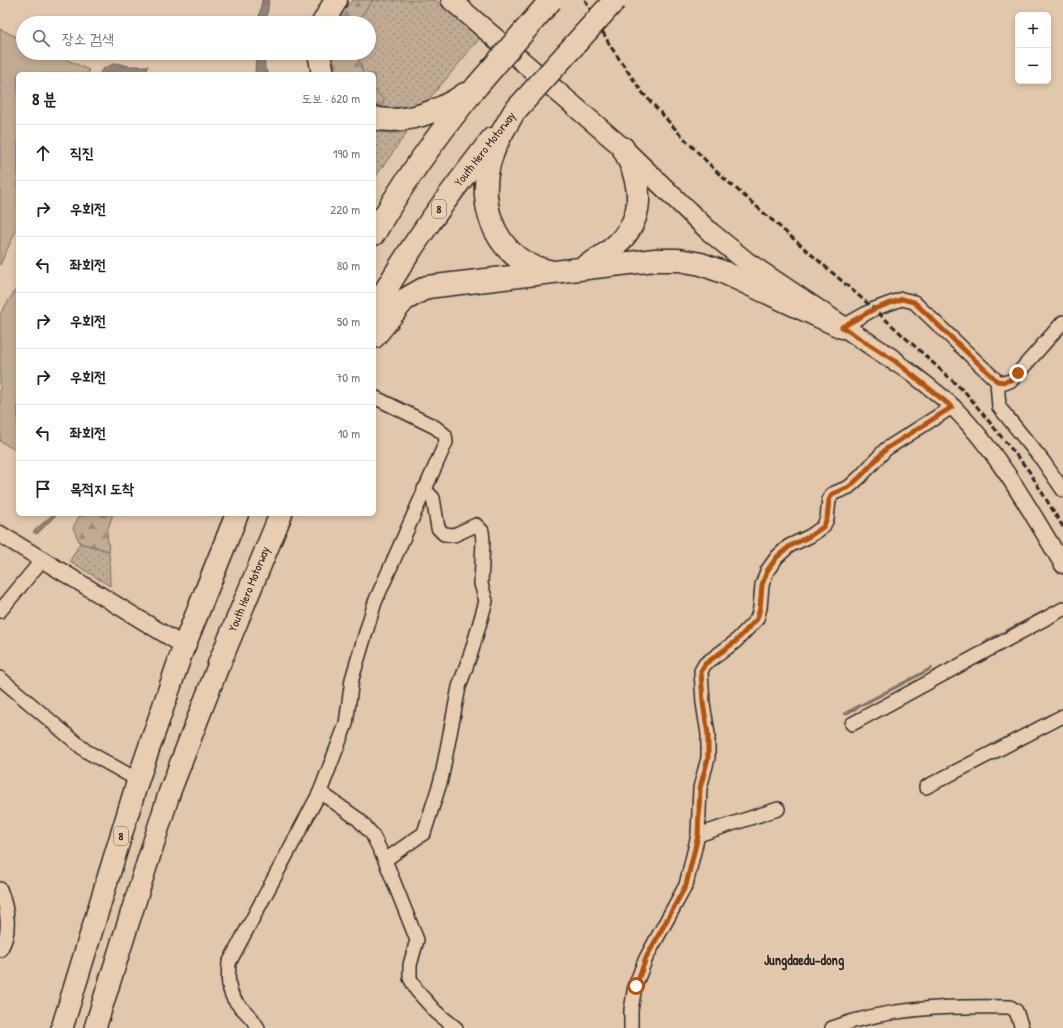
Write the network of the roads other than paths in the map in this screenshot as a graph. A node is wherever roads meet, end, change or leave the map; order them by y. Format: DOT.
graph roads {
  1 [pos="317,0"];
  2 [pos="336,0"];
  3 [pos="451,0"];
  4 [pos="551,0"];
  5 [pos="615,0"];
  6 [pos="318,16"];
  7 [pos="327,16"];
  8 [pos="319,60"];
  9 [pos="320,60"];
  10 [pos="320,72"];
  11 [pos="323,72"];
  12 [pos="477,86"];
  13 [pos="514,112"];
  14 [pos="376,118"];
  15 [pos="623,148"];
  16 [pos="376,230"];
  17 [pos="565,272"];
  18 [pos="376,308"];
  19 [pos="1063,322"];
  20 [pos="842,327"];
  21 [pos="376,335"];
  22 [pos="895,361"];
  23 [pos="997,381"];
  24 [pos="376,398"];
  25 [pos="952,407"];
  26 [pos="424,489"];
  27 [pos="1063,490"];
  28 [pos="236,516"];
  29 [pos="280,516"];
  30 [pos="0,534"];
  31 [pos="42,560"];
  32 [pos="1063,565"];
  33 [pos="1063,609"];
  34 [pos="0,611"];
  35 [pos="184,646"];
  36 [pos="219,664"];
  37 [pos="0,678"];
  38 [pos="1063,716"];
  39 [pos="852,724"];
  40 [pos="138,780"];
  41 [pos="926,787"];
  42 [pos="320,792"];
  43 [pos="778,809"];
  44 [pos="698,836"];
  45 [pos="385,860"];
  46 [pos="0,889"];
  47 [pos="0,950"];
  48 [pos="62,1028"];
  49 [pos="95,1028"];
  50 [pos="258,1028"];
  51 [pos="456,1028"];
  52 [pos="631,1028"];
  53 [pos="832,1028"];
  54 [pos="1022,1028"];
  1 -- 6 [label="highway"];
  2 -- 7 [label="highway"];
  3 -- 15 [label="main road"];
  4 -- 12 [label="highway, bridge"];
  5 -- 13 [label="highway, Youth Hero Motorway / 8, bridge"];
  8 -- 10 [label="highway"];
  9 -- 11 [label="highway"];
  12 -- 14 [label="highway"];
  12 -- 16 [label="highway"];
  13 -- 17 [label="highway"];
  13 -- 18 [label="highway, Youth Hero Motorway / 8"];
  15 -- 17 [label="highway"];
  15 -- 20 [label="main road"];
  17 -- 20 [label="highway"];
  17 -- 21 [label="highway"];
  19 -- 23 [label="street"];
  20 -- 22 [label="main road"];
  20 -- 23 [label="street"];
  22 -- 25 [label="street"];
  23 -- 27 [label="street"];
  24 -- 26 [label="street"];
  25 -- 32 [label="street"];
  25 -- 44 [label="street"];
  26 -- 42 [label="street"];
  26 -- 45 [label="street"];
  28 -- 35 [label="highway, 8"];
  29 -- 36 [label="highway, Youth Hero Motorway"];
  30 -- 31 [label="street"];
  31 -- 34 [label="street"];
  31 -- 35 [label="street"];
  33 -- 39 [label="street"];
  35 -- 40 [label="main road, 8"];
  36 -- 49 [label="main road"];
  37 -- 40 [label="street"];
  38 -- 41 [label="street"];
  40 -- 48 [label="main road, 8"];
  42 -- 45 [label="street"];
  42 -- 50 [label="street"];
  43 -- 44 [label="street"];
  44 -- 52 [label="street"];
  45 -- 51 [label="street"];
  46 -- 47 [label="street"];
  53 -- 54 [label="street"];
}
